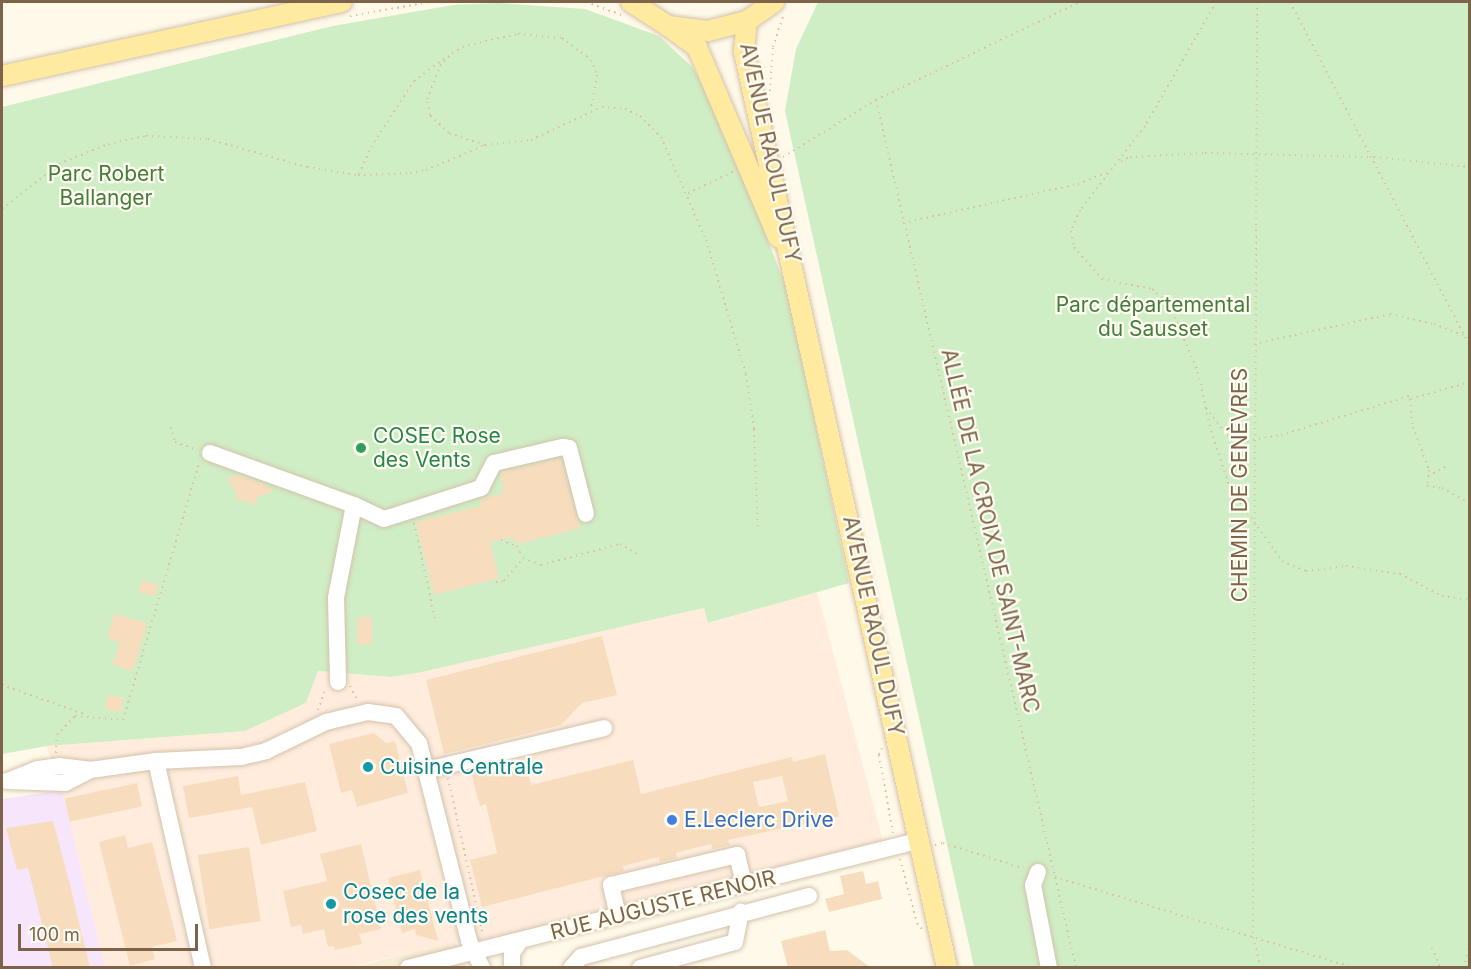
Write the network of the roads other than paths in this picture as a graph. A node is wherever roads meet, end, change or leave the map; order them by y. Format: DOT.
graph roads {
  1 [pos="342,2"];
  2 [pos="631,2"];
  3 [pos="779,7"];
  4 [pos="747,21"];
  5 [pos="668,26"];
  6 [pos="2,76"];
  7 [pos="798,284"];
  8 [pos="210,453"];
  9 [pos="354,505"];
  10 [pos="586,514"];
  11 [pos="338,682"];
  12 [pos="604,728"];
  13 [pos="156,761"];
  14 [pos="427,770"];
  15 [pos="5,782"];
  16 [pos="917,841"];
  17 [pos="1046,875"];
  18 [pos="744,883"];
  19 [pos="809,896"];
  20 [pos="741,912"];
  21 [pos="618,916"];
  22 [pos="520,941"];
  23 [pos="473,952"];
  24 [pos="203,968"];
  25 [pos="408,968"];
  26 [pos="482,968"];
  27 [pos="512,968"];
  28 [pos="571,968"];
  29 [pos="640,968"];
  30 [pos="947,968"];
  31 [pos="1049,968"];
  1 -- 6 [label="main road"];
  2 -- 5 [label="main road, AVENUE RAOUL DUFY"];
  3 -- 4 [label="main road"];
  4 -- 5 [label="main road"];
  4 -- 7 [label="main road, AVENUE RAOUL DUFY"];
  5 -- 7 [label="main road, AVENUE RAOUL DUFY"];
  7 -- 16 [label="main road, AVENUE RAOUL DUFY"];
  8 -- 9 [label="street"];
  9 -- 10 [label="street"];
  9 -- 11 [label="street"];
  12 -- 14 [label="street"];
  13 -- 14 [label="street"];
  13 -- 15 [label="street"];
  13 -- 24 [label="street"];
  14 -- 23 [label="street"];
  16 -- 18 [label="street, RUE AUGUSTE RENOIR"];
  16 -- 30 [label="main road, AVENUE RAOUL DUFY"];
  17 -- 31 [label="street"];
  18 -- 21 [label="street, RUE AUGUSTE RENOIR"];
  18 -- 21 [label="street"];
  19 -- 20 [label="street"];
  20 -- 28 [label="street"];
  20 -- 29 [label="street"];
  21 -- 22 [label="street, RUE AUGUSTE RENOIR"];
  22 -- 23 [label="street, RUE AUGUSTE RENOIR"];
  22 -- 27 [label="street"];
  23 -- 25 [label="street, RUE AUGUSTE RENOIR"];
  23 -- 26 [label="street"];
}
